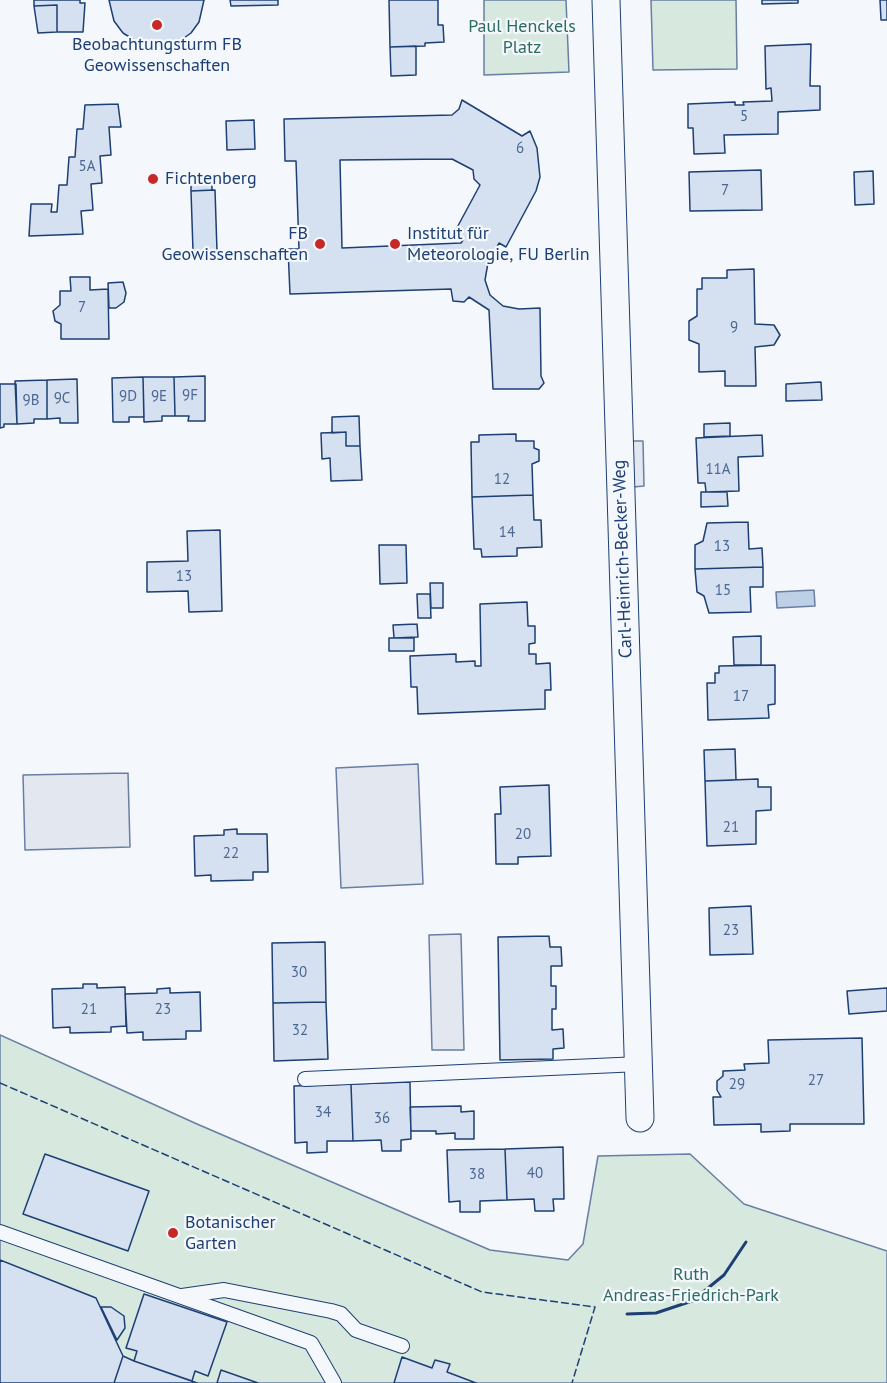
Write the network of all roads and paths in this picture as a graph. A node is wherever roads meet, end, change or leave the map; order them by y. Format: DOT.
graph roads {
  1 [pos="606,0"];
  2 [pos="640,1064"];
  3 [pos="305,1079"];
  4 [pos="640,1118"];
  5 [pos="0,1232"];
  6 [pos="180,1296"];
  7 [pos="402,1346"];
  8 [pos="334,1383"];
  1 -- 2 [label="street, Carl-Heinrich-Becker-Weg"];
  2 -- 3 [label="lane"];
  2 -- 4 [label="street, Carl-Heinrich-Becker-Weg"];
  5 -- 6 [label="lane"];
  6 -- 7 [label="lane"];
  6 -- 8 [label="lane"];
}
